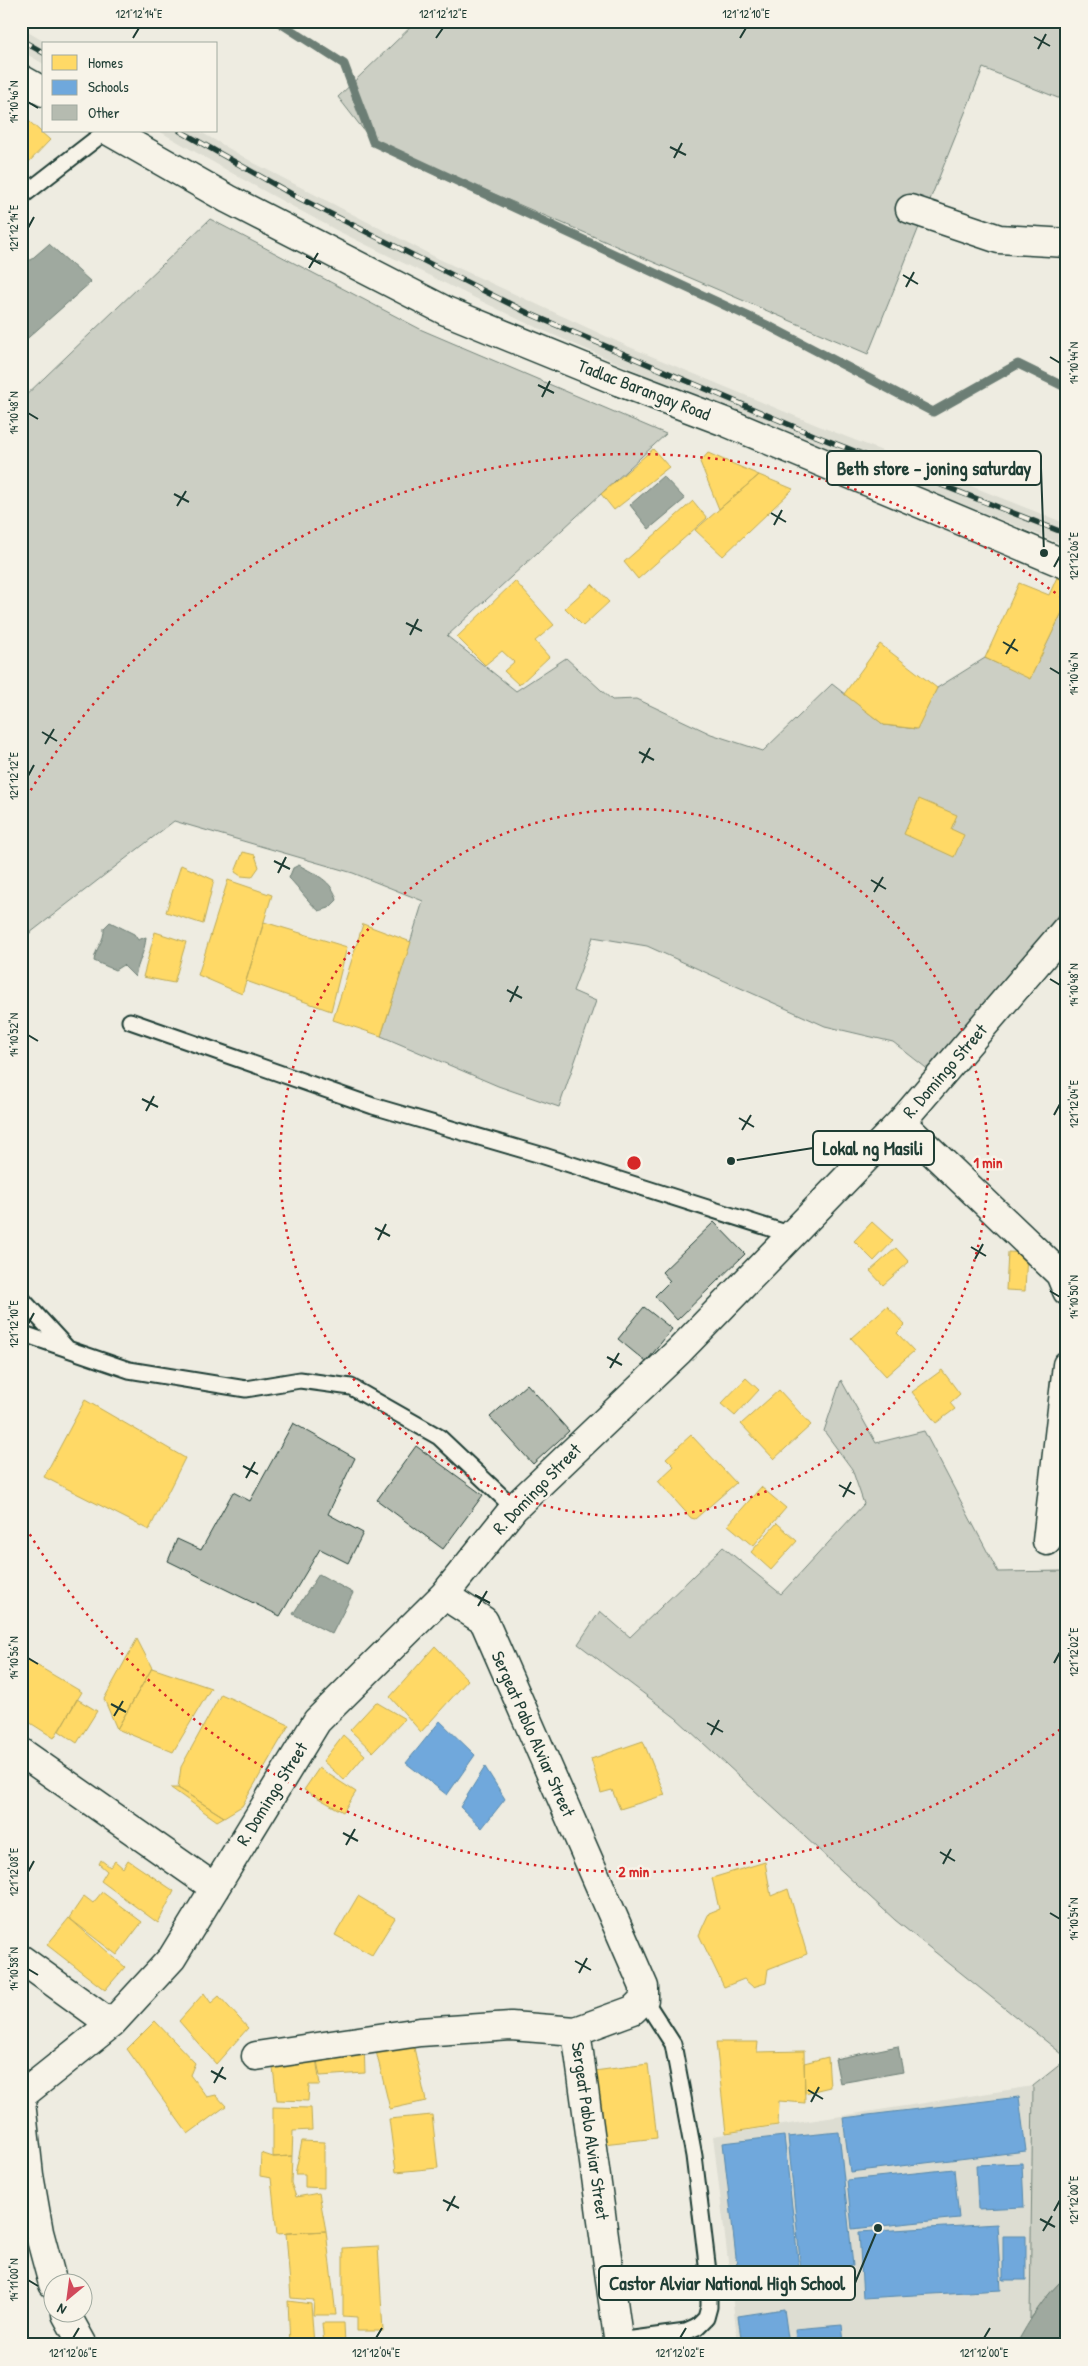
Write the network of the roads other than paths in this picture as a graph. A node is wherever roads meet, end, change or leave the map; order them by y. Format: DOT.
graph roads {
  1 [pos="21,79"];
  2 [pos="42,91"];
  3 [pos="107,132"];
  4 [pos="110,132"];
  5 [pos="21,197"];
  6 [pos="910,209"];
  7 [pos="1067,243"];
  8 [pos="1067,564"];
  9 [pos="1067,928"];
  10 [pos="130,1021"];
  11 [pos="901,1122"];
  12 [pos="792,1235"];
  13 [pos="1067,1291"];
  14 [pos="21,1298"];
  15 [pos="21,1333"];
  16 [pos="67,1348"];
  17 [pos="1067,1365"];
  18 [pos="514,1508"];
  19 [pos="1047,1541"];
  20 [pos="444,1596"];
  21 [pos="21,1752"];
  22 [pos="215,1888"];
  23 [pos="21,1959"];
  24 [pos="644,1999"];
  25 [pos="111,2024"];
  26 [pos="576,2031"];
  27 [pos="256,2056"];
  28 [pos="21,2096"];
  29 [pos="21,2102"];
  30 [pos="50,2274"];
  31 [pos="71,2324"];
  32 [pos="619,2343"];
  33 [pos="82,2345"];
  1 -- 2 [label="street"];
  3 -- 5 [label="lane"];
  4 -- 8 [label="street, Tadlac Barangay Road"];
  6 -- 7 [label="street"];
  9 -- 11 [label="street, R. Domingo Street"];
  10 -- 12 [label="lane"];
  11 -- 12 [label="street, R. Domingo Street"];
  11 -- 13 [label="street"];
  12 -- 18 [label="street, R. Domingo Street"];
  14 -- 16 [label="lane"];
  15 -- 16 [label="lane"];
  16 -- 18 [label="lane"];
  17 -- 19 [label="street"];
  18 -- 20 [label="street, R. Domingo Street"];
  20 -- 22 [label="street, R. Domingo Street"];
  20 -- 24 [label="street, Sergeat Pablo Alviar Street"];
  21 -- 22 [label="street"];
  22 -- 25 [label="street, R. Domingo Street"];
  23 -- 25 [label="street"];
  24 -- 26 [label="street, Sergeat Pablo Alviar Street"];
  24 -- 32 [label="lane"];
  25 -- 28 [label="street, R. Domingo Street"];
  26 -- 27 [label="street"];
  26 -- 32 [label="street, Sergeat Pablo Alviar Street"];
  29 -- 30 [label="street"];
  31 -- 33 [label="street"];
}
